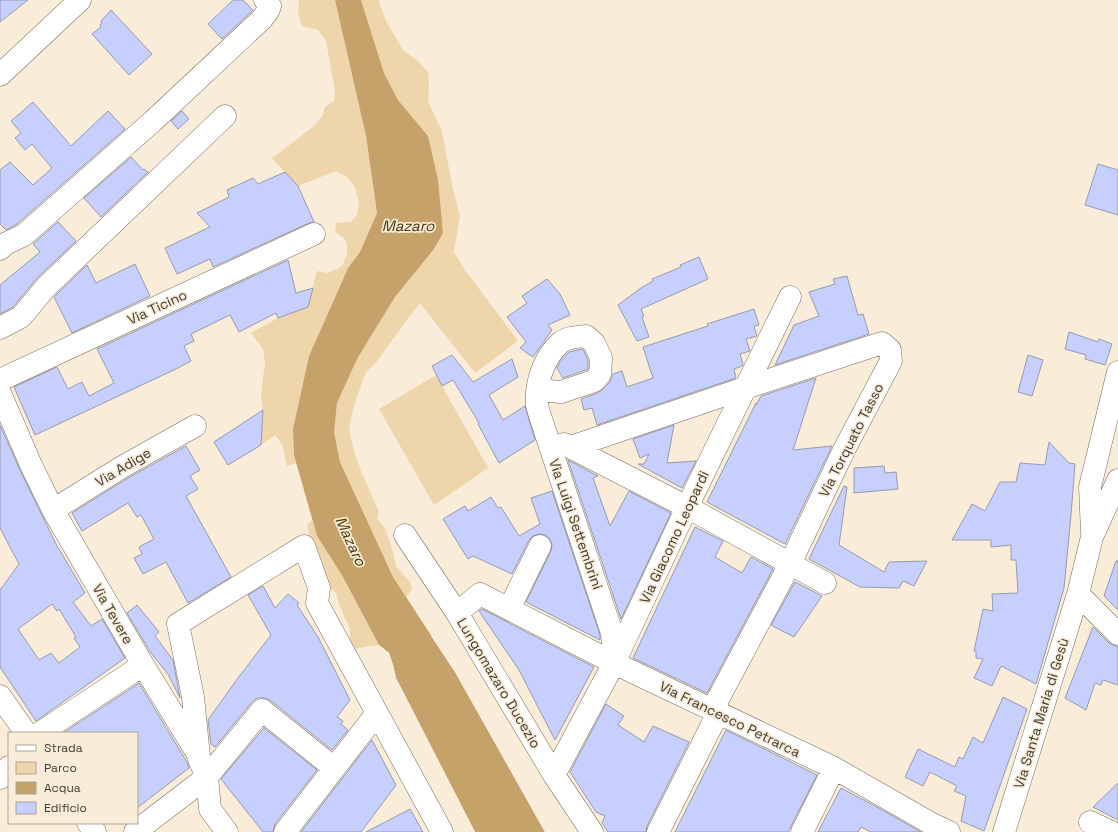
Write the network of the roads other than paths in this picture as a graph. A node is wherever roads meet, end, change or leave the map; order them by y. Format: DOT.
graph roads {
  1 [pos="80,0"];
  2 [pos="265,0"];
  3 [pos="0,75"];
  4 [pos="225,116"];
  5 [pos="314,234"];
  6 [pos="0,249"];
  7 [pos="790,297"];
  8 [pos="0,328"];
  9 [pos="1118,372"];
  10 [pos="0,380"];
  11 [pos="538,385"];
  12 [pos="746,388"];
  13 [pos="0,393"];
  14 [pos="194,426"];
  15 [pos="546,434"];
  16 [pos="571,447"];
  17 [pos="1118,480"];
  18 [pos="688,507"];
  19 [pos="53,510"];
  20 [pos="405,535"];
  21 [pos="1092,537"];
  22 [pos="540,546"];
  23 [pos="790,564"];
  24 [pos="825,583"];
  25 [pos="1078,594"];
  26 [pos="509,609"];
  27 [pos="457,612"];
  28 [pos="1118,634"];
  29 [pos="614,662"];
  30 [pos="143,666"];
  31 [pos="0,696"];
  32 [pos="376,712"];
  33 [pos="718,713"];
  34 [pos="25,732"];
  35 [pos="42,732"];
  36 [pos="199,756"];
  37 [pos="8,768"];
  38 [pos="334,768"];
  39 [pos="834,768"];
  40 [pos="554,775"];
  41 [pos="0,778"];
  42 [pos="207,778"];
  43 [pos="1090,822"];
  44 [pos="89,824"];
  45 [pos="936,829"];
  46 [pos="95,832"];
  47 [pos="135,832"];
  48 [pos="227,832"];
  49 [pos="285,832"];
  50 [pos="442,832"];
  51 [pos="592,832"];
  52 [pos="658,832"];
  53 [pos="802,832"];
  54 [pos="1004,832"];
  55 [pos="1111,832"];
  1 -- 3 [label="street"];
  2 -- 6 [label="street"];
  4 -- 8 [label="street"];
  5 -- 10 [label="street, Via Ticino"];
  7 -- 12 [label="street, Via Giacomo Leopardi"];
  9 -- 21 [label="street"];
  11 -- 15 [label="street, Via Luigi Settembrini"];
  12 -- 16 [label="street, Via Torquato Tasso"];
  12 -- 18 [label="street, Via Giacomo Leopardi"];
  12 -- 23 [label="street, Via Torquato Tasso"];
  13 -- 19 [label="street, Via Tevere"];
  14 -- 19 [label="street, Via Adige"];
  15 -- 16 [label="street"];
  15 -- 29 [label="street, Via Luigi Settembrini"];
  16 -- 18 [label="street"];
  17 -- 21 [label="street"];
  18 -- 23 [label="street"];
  18 -- 29 [label="street, Via Giacomo Leopardi"];
  19 -- 30 [label="street, Via Tevere"];
  20 -- 27 [label="street, Lungomazaro Ducezio"];
  21 -- 25 [label="street, Via Santa Maria di Gesù"];
  22 -- 26 [label="street"];
  23 -- 24 [label="street"];
  23 -- 33 [label="street, Via Torquato Tasso"];
  25 -- 28 [label="street"];
  25 -- 54 [label="street, Via Santa Maria di Gesù"];
  26 -- 27 [label="street, Via Francesco Petrarca"];
  26 -- 29 [label="street, Via Francesco Petrarca"];
  27 -- 40 [label="street, Lungomazaro Ducezio"];
  29 -- 33 [label="street, Via Francesco Petrarca"];
  29 -- 40 [label="street, Via Giacomo Leopardi"];
  30 -- 35 [label="street"];
  30 -- 36 [label="street, Via Tevere"];
  31 -- 34 [label="street"];
  32 -- 36 [label="street"];
  32 -- 38 [label="street"];
  32 -- 50 [label="street"];
  33 -- 39 [label="street, Via Francesco Petrarca"];
  33 -- 52 [label="street, Via Torquato Tasso"];
  36 -- 42 [label="street, Via Tevere"];
  37 -- 41 [label="street"];
  38 -- 42 [label="street"];
  38 -- 49 [label="street"];
  39 -- 45 [label="street, Via Francesco Petrarca"];
  39 -- 53 [label="street"];
  40 -- 51 [label="street, Lungomazaro Ducezio"];
  42 -- 47 [label="street"];
  42 -- 48 [label="street, Via Tevere"];
  43 -- 55 [label="street"];
  44 -- 46 [label="street"];
}
